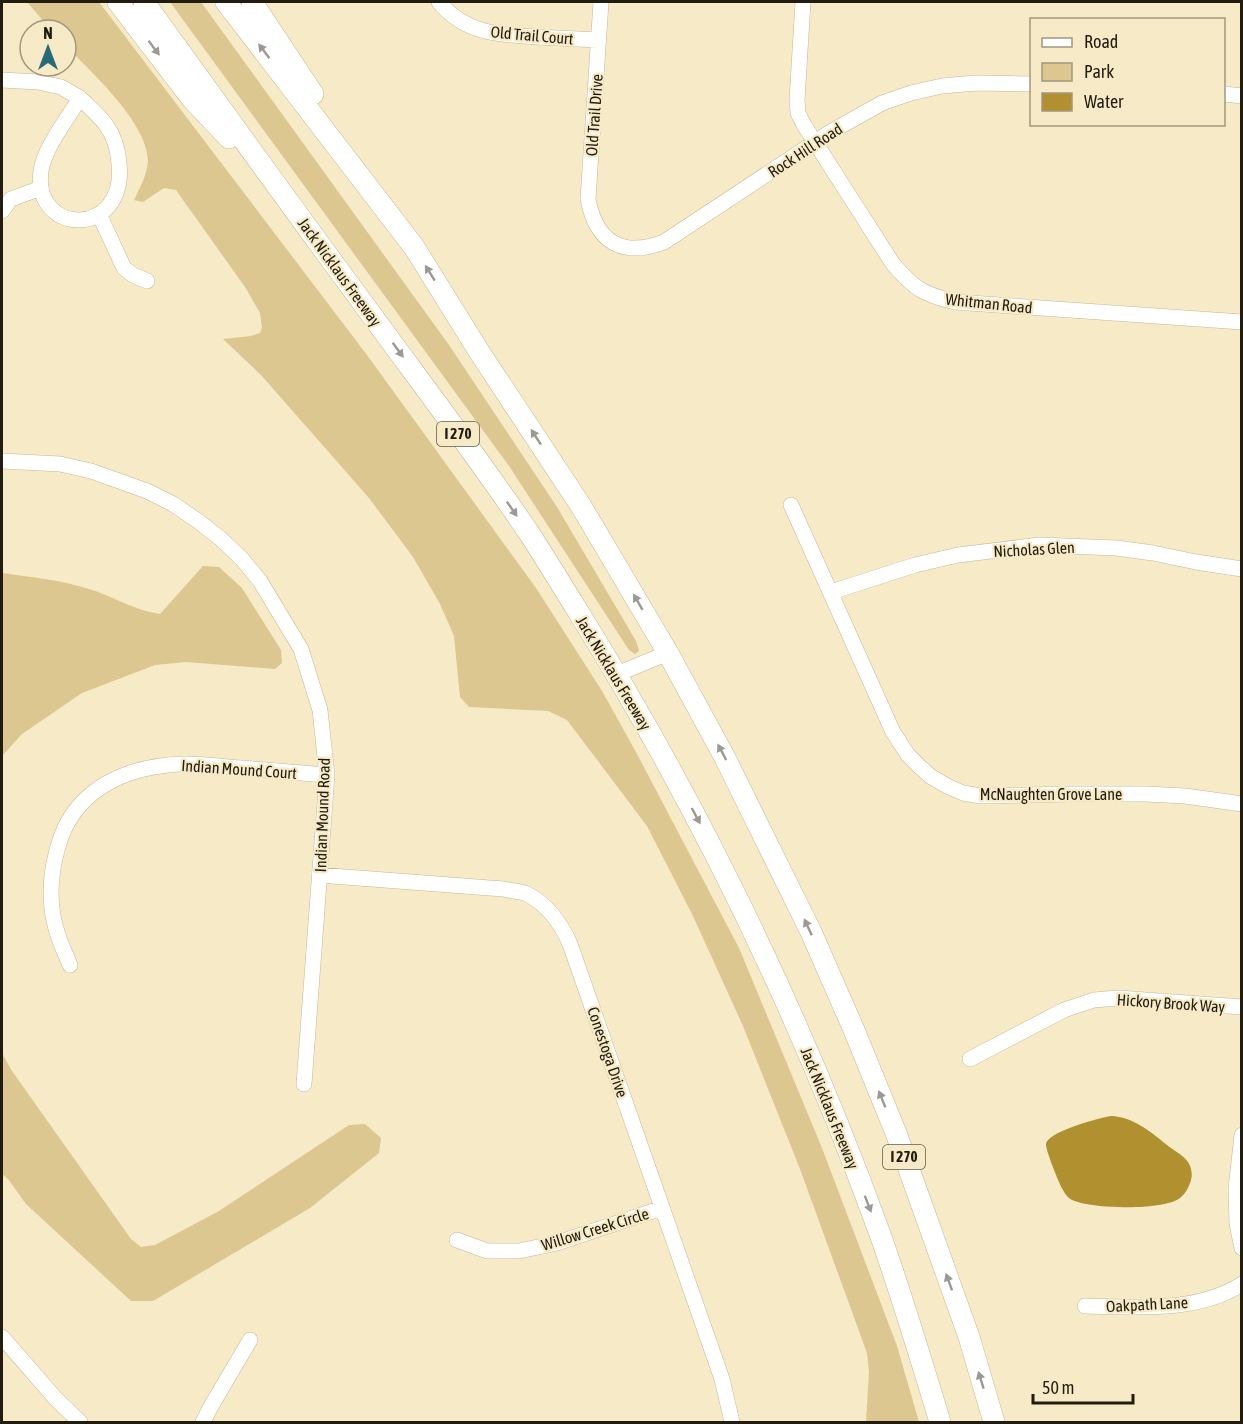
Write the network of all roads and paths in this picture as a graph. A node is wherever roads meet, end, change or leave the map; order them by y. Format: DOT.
graph roads {
  1 [pos="118,2"];
  2 [pos="144,2"];
  3 [pos="226,2"];
  4 [pos="252,2"];
  5 [pos="440,2"];
  6 [pos="601,2"];
  7 [pos="803,2"];
  8 [pos="598,40"];
  9 [pos="2,80"];
  10 [pos="1030,84"];
  11 [pos="1225,94"];
  12 [pos="1242,96"];
  13 [pos="80,98"];
  14 [pos="814,142"];
  15 [pos="41,188"];
  16 [pos="288,202"];
  17 [pos="2,211"];
  18 [pos="99,214"];
  19 [pos="598,227"];
  20 [pos="414,247"];
  21 [pos="147,281"];
  22 [pos="1242,322"];
  23 [pos="2,461"];
  24 [pos="791,505"];
  25 [pos="1242,569"];
  26 [pos="831,592"];
  27 [pos="668,653"];
  28 [pos="617,674"];
  29 [pos="327,775"];
  30 [pos="1242,804"];
  31 [pos="319,875"];
  32 [pos="70,965"];
  33 [pos="1242,1007"];
  34 [pos="970,1059"];
  35 [pos="304,1084"];
  36 [pos="1242,1136"];
  37 [pos="1241,1162"];
  38 [pos="662,1208"];
  39 [pos="457,1240"];
  40 [pos="1242,1248"];
  41 [pos="1242,1284"];
  42 [pos="1085,1306"];
  43 [pos="2,1337"];
  44 [pos="250,1340"];
  45 [pos="80,1422"];
  46 [pos="203,1422"];
  47 [pos="732,1422"];
  48 [pos="940,1422"];
  49 [pos="994,1422"];
  1 -- 16 [label="highway, one-way"];
  2 -- 16 [label="highway, Jack Nicklaus Freeway / I 270"];
  20 -- 3 [label="highway, I 270, one-way"];
  4 -- 20 [label="highway"];
  5 -- 8 [label="street, Old Trail Court"];
  6 -- 8 [label="street, Old Trail Drive"];
  7 -- 14 [label="street, Whitman Road"];
  8 -- 19 [label="street, Old Trail Drive"];
  9 -- 13 [label="street"];
  10 -- 14 [label="street, Rock Hill Road"];
  11 -- 12 [label="street"];
  13 -- 15 [label="street"];
  13 -- 18 [label="street"];
  14 -- 19 [label="street, Rock Hill Road"];
  14 -- 22 [label="street, Whitman Road"];
  15 -- 17 [label="street"];
  15 -- 18 [label="street"];
  16 -- 28 [label="highway, Jack Nicklaus Freeway / I 270, one-way"];
  18 -- 21 [label="street"];
  27 -- 20 [label="highway, I 270, one-way"];
  23 -- 29 [label="street, Indian Mound Road"];
  24 -- 26 [label="street, McNaughten Grove Lane"];
  25 -- 26 [label="street, Nicholas Glen"];
  26 -- 30 [label="street, McNaughten Grove Lane"];
  27 -- 28 [label="street"];
  49 -- 27 [label="highway, I 270, one-way"];
  28 -- 48 [label="highway, Jack Nicklaus Freeway / I 270, one-way"];
  29 -- 31 [label="street, Indian Mound Road"];
  29 -- 32 [label="street, Indian Mound Court"];
  31 -- 35 [label="street, Indian Mound Road"];
  31 -- 38 [label="street, Conestoga Drive"];
  33 -- 34 [label="street, Hickory Brook Way"];
  36 -- 37 [label="street"];
  37 -- 40 [label="street"];
  38 -- 39 [label="street, Willow Creek Circle"];
  38 -- 47 [label="street, Conestoga Drive"];
  41 -- 42 [label="street, Oakpath Lane"];
  43 -- 45 [label="street"];
  44 -- 46 [label="street"];
}
